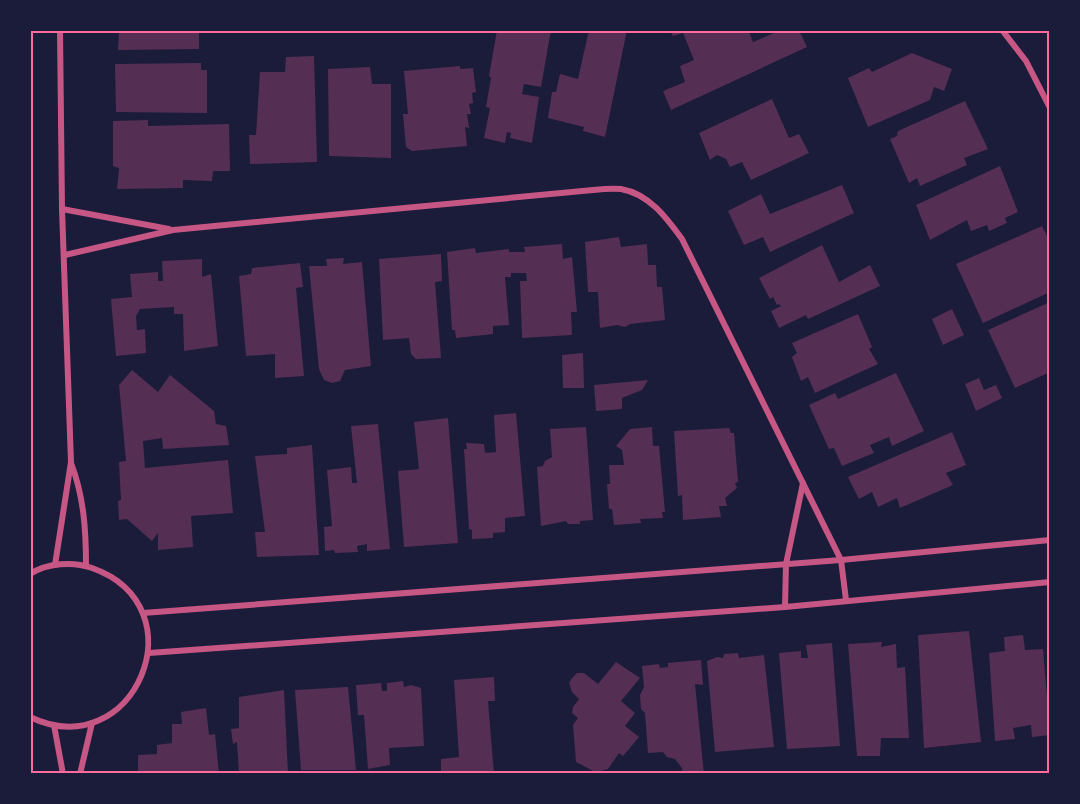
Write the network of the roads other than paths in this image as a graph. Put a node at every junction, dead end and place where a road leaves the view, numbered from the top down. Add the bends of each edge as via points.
1 (60, 30) edge
2 (1002, 30) edge
3 (1050, 108) edge
4 (63, 209) junction
5 (172, 230) junction
6 (65, 255) junction
7 (70, 462) junction
8 (803, 482) junction
9 (1050, 540) edge
10 (841, 561) junction
11 (786, 564) junction
12 (55, 566) junction
13 (86, 566) junction
14 (30, 574) edge
15 (1050, 582) edge
16 (846, 600) junction
17 (785, 607) junction
18 (143, 613) junction
19 (149, 652) junction
20 (30, 717) edge
21 (92, 723) junction
22 (54, 725) junction
23 (63, 774) edge
24 (80, 774) edge

1 - 4 street
2 - 3 street via 1026,61
4 - 5 street
4 - 6 street
5 - 6 street
5 - 8 street via 593,190 636,193 667,217 681,239
6 - 7 street
7 - 12 street
7 - 13 street via 78,481 86,529
8 - 10 street
8 - 11 street
9 - 10 street
10 - 11 street
10 - 16 street
11 - 17 street
11 - 18 street
12 - 13 street
12 - 14 street
13 - 18 street via 120,582
15 - 16 street
16 - 17 street
17 - 19 street
18 - 19 street
19 - 21 street via 143,675 131,696 114,712
20 - 22 street
21 - 22 street
21 - 24 street
22 - 23 street

